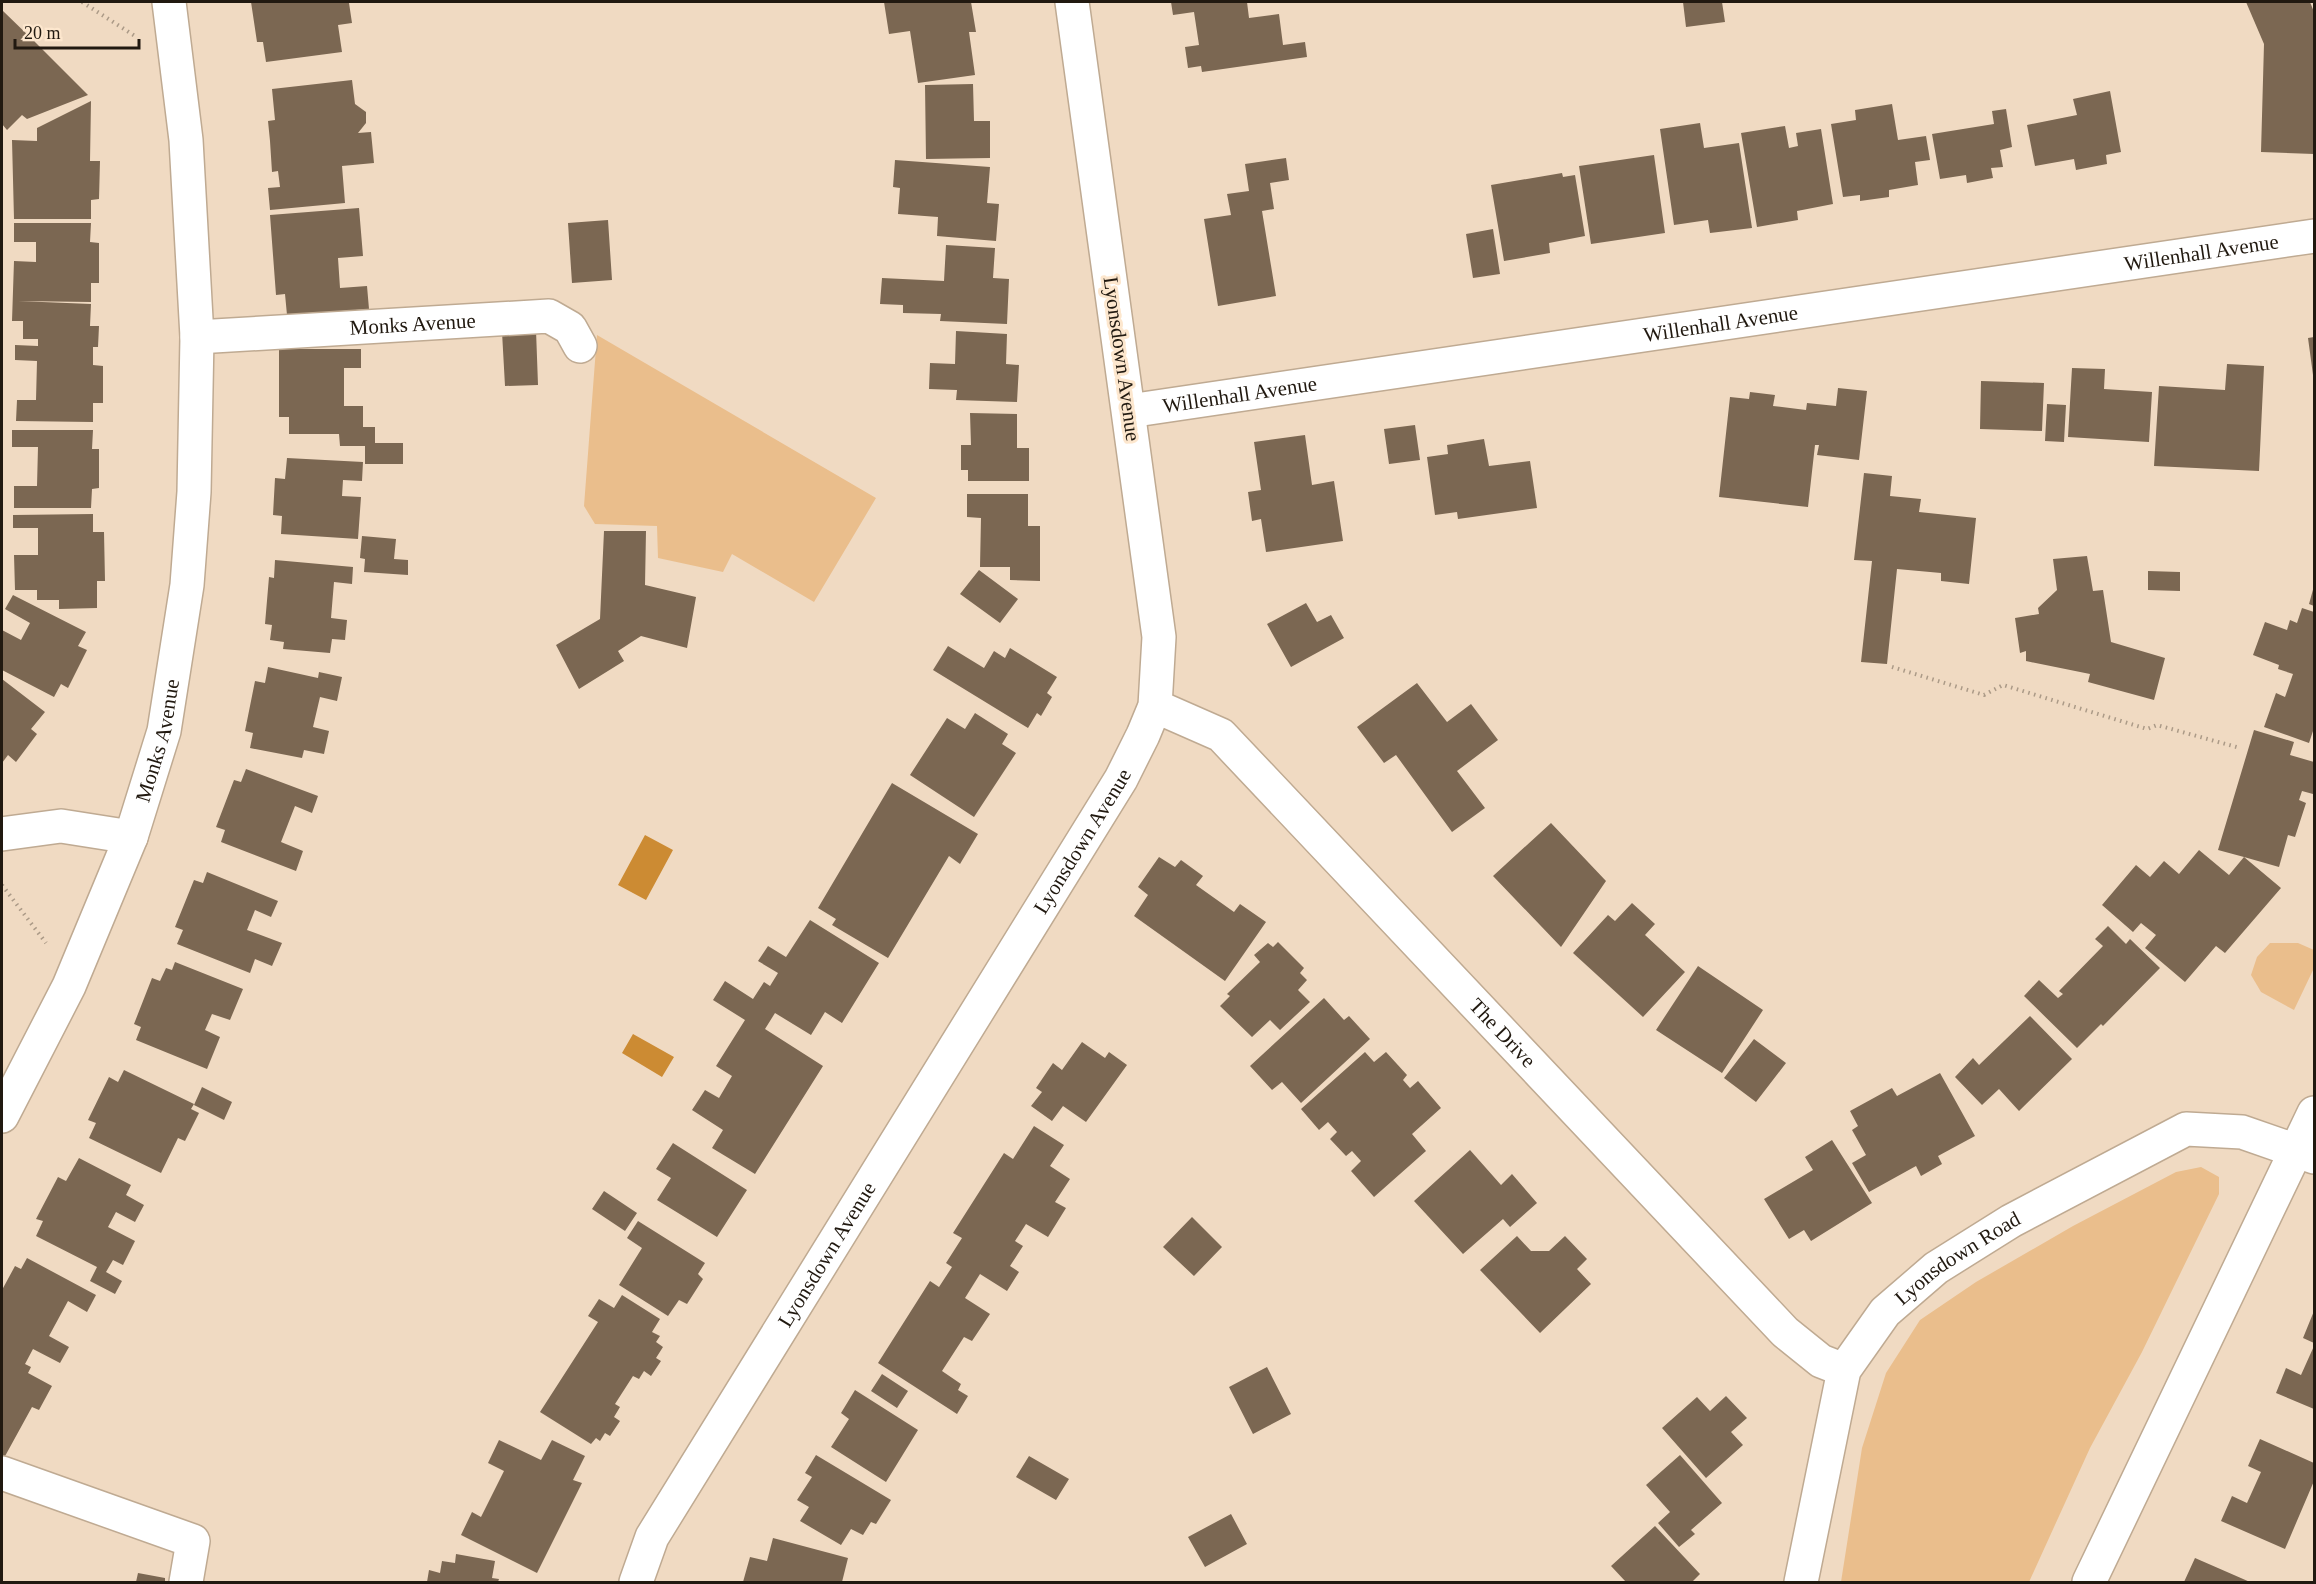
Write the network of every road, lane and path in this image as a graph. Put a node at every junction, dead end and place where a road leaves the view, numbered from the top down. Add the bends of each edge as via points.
1 (82, 2) edge
2 (169, 2) edge
3 (1072, 2) edge
4 (176, 63) junction
5 (2314, 236) edge
6 (197, 337) junction
7 (580, 346) dead end
8 (1129, 411) junction
9 (1892, 667) dead end
10 (1155, 706) junction
11 (2240, 748) dead end
12 (2, 834) edge
13 (131, 837) junction
14 (2, 885) edge
15 (72, 977) junction
16 (2314, 1113) edge
17 (2, 1116) edge
18 (2306, 1154) edge
19 (1844, 1370) junction
20 (2, 1473) edge
21 (186, 1582) edge
22 (636, 1582) edge
23 (1801, 1582) edge
24 (2089, 1582) edge

1 - 4 path
2 - 4 street, Monks Avenue
3 - 8 street, Lyonsdown Avenue
4 - 6 street, Monks Avenue via 186,141
5 - 8 street, Willenhall Avenue
6 - 7 street, Monks Avenue via 549,316 570,328
6 - 13 street, Monks Avenue via 194,492 187,585 164,731
8 - 10 street, Lyonsdown Avenue via 1159,638
9 - 11 path via 1984,695 2003,685 2147,729 2157,725
10 - 19 street, The Drive via 1221,735 1785,1332 1821,1360
10 - 22 street, Lyonsdown Avenue via 1121,779 652,1537
12 - 13 street via 61,826
13 - 15 street, Monks Avenue
14 - 15 path
15 - 17 street, Monks Avenue
16 - 18 street
18 - 19 street, Lyonsdown Road via 2242,1131 2186,1129 2011,1221 1936,1268 1885,1312
18 - 24 street
19 - 23 street, Lyonsdown Road
20 - 21 street via 193,1541

